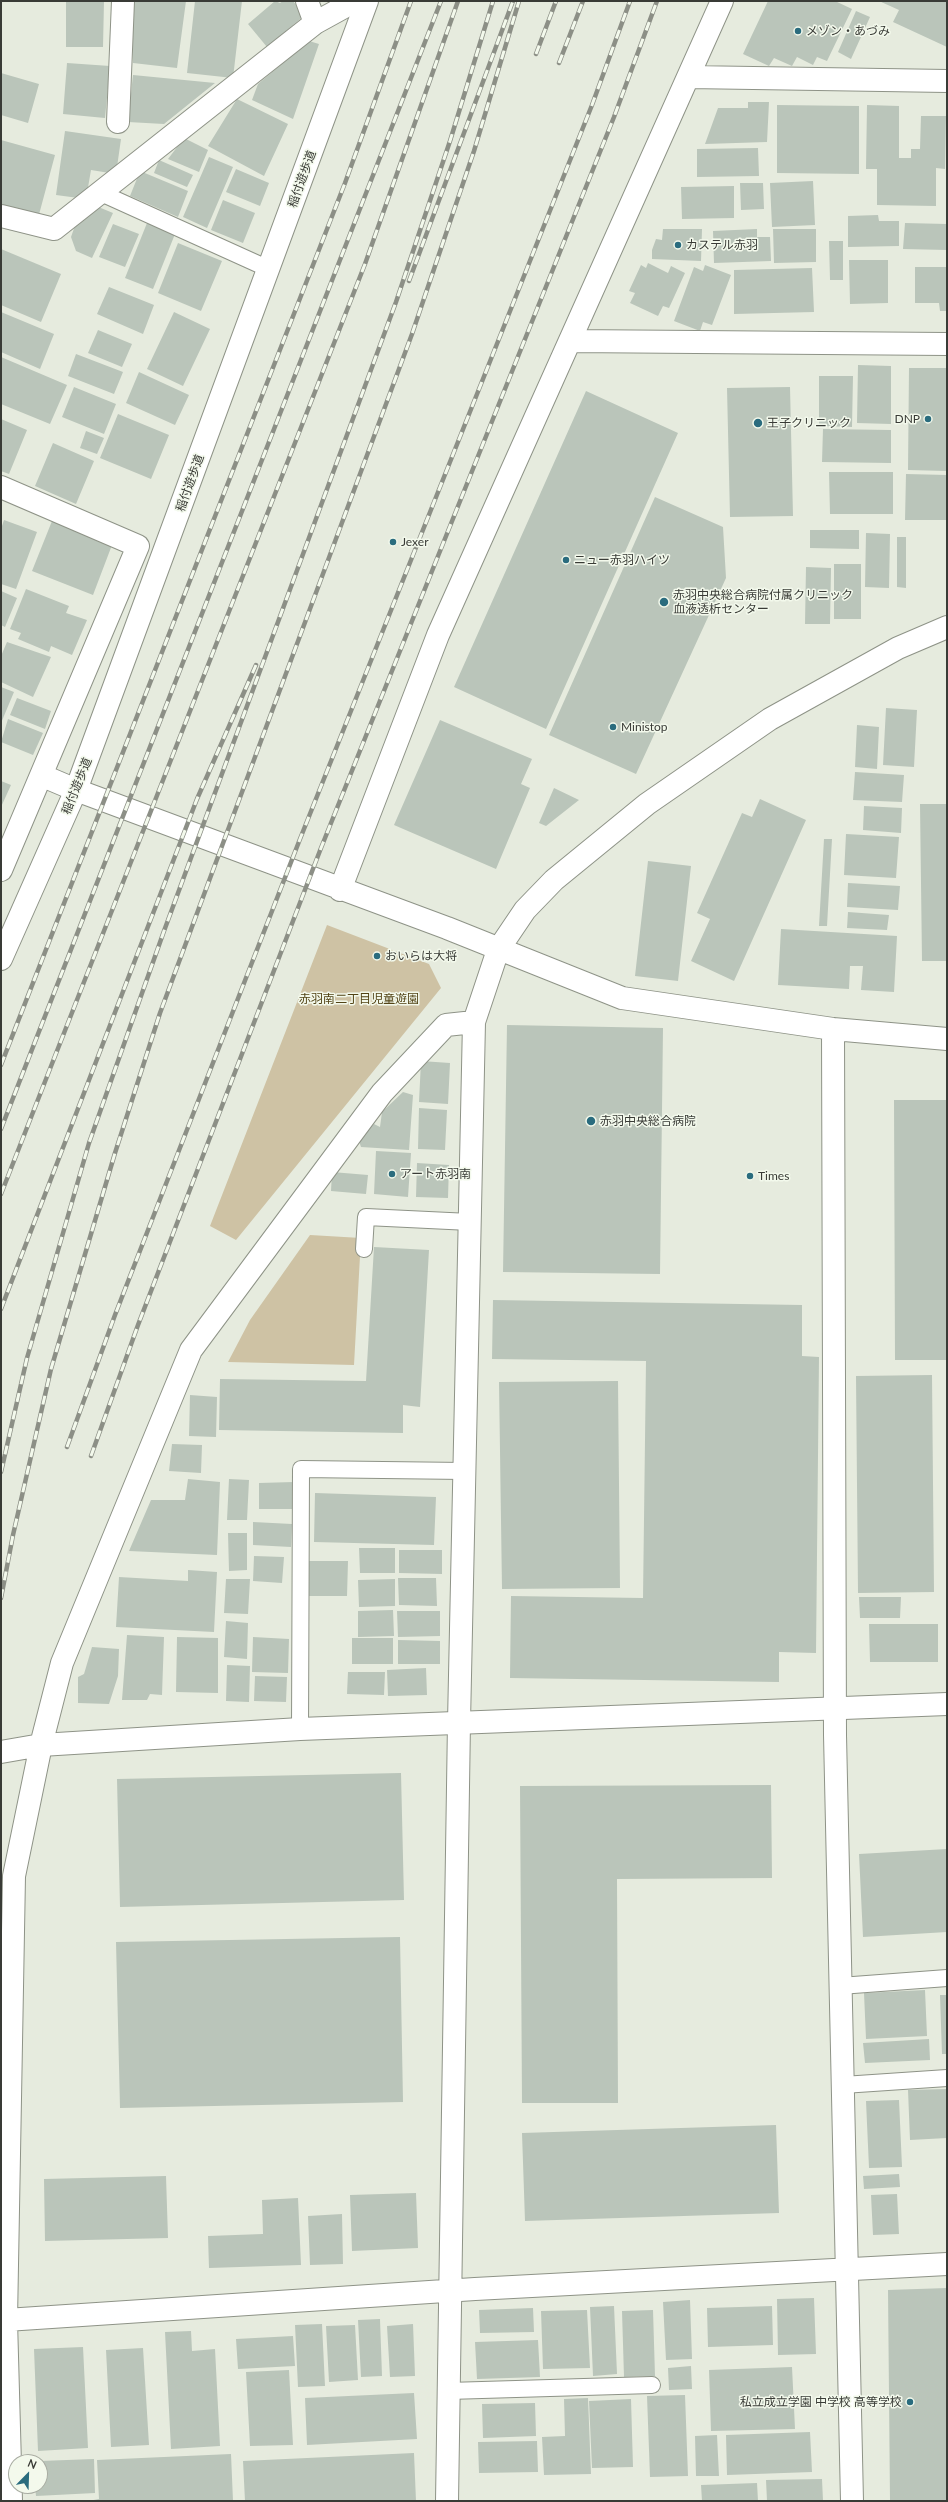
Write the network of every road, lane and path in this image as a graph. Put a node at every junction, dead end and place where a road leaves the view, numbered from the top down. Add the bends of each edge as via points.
1 (123, 1) edge
2 (307, 1) edge
3 (355, 1) edge
4 (367, 1) edge
5 (722, 1) edge
6 (315, 23) junction
7 (689, 78) junction
8 (947, 81) edge
9 (118, 122) dead end
10 (101, 193) junction
11 (1, 216) edge
12 (268, 269) junction
13 (571, 341) junction
14 (947, 344) edge
15 (1, 487) edge
16 (947, 627) edge
17 (43, 776) junction
18 (76, 790) junction
19 (1, 870) edge
20 (340, 890) junction
21 (498, 950) junction
22 (1, 960) edge
23 (474, 1022) junction
24 (834, 1029) junction
25 (947, 1040) edge
26 (470, 1222) junction
27 (364, 1249) dead end
28 (464, 1471) junction
29 (947, 1704) edge
30 (835, 1707) junction
31 (459, 1722) junction
32 (300, 1729) junction
33 (41, 1745) junction
34 (1, 1752) edge
35 (947, 1978) edge
36 (840, 1986) junction
37 (947, 2078) edge
38 (843, 2085) junction
39 (947, 2264) edge
40 (846, 2270) junction
41 (450, 2291) junction
42 (6, 2320) junction
43 (652, 2385) dead end
44 (448, 2391) junction
45 (11, 2501) edge
46 (447, 2501) edge
47 (852, 2501) edge

1 - 9 street
2 - 6 street
3 - 6 street
4 - 12 street, 稲付遊歩道
5 - 7 street
6 - 10 street
7 - 8 street
7 - 13 street
10 - 11 street via 54,229
10 - 12 lane
12 - 18 street, 稲付遊歩道
13 - 14 street
13 - 20 street via 438,635
15 - 17 street via 138,546
16 - 21 street via 898,648 770,719 647,804 554,880 525,910
17 - 18 street
17 - 19 street
18 - 20 street
18 - 22 street, 稲付遊歩道
20 - 21 street via 447,928
21 - 23 street
21 - 24 street via 622,998
23 - 26 street
23 - 33 street via 446,1024 382,1094 190,1350 62,1664
24 - 25 street
24 - 30 street
26 - 27 lane via 366,1217
26 - 28 street
28 - 31 street
28 - 32 lane via 301,1469
29 - 30 street
30 - 31 street
30 - 36 street
31 - 32 street
31 - 41 street
32 - 33 street
33 - 34 street
33 - 42 street via 14,1876
35 - 36 lane
36 - 38 street
37 - 38 lane
38 - 40 street
39 - 40 street
40 - 41 street
40 - 47 street
41 - 42 street
41 - 44 street
42 - 45 street
43 - 44 lane
44 - 46 street

